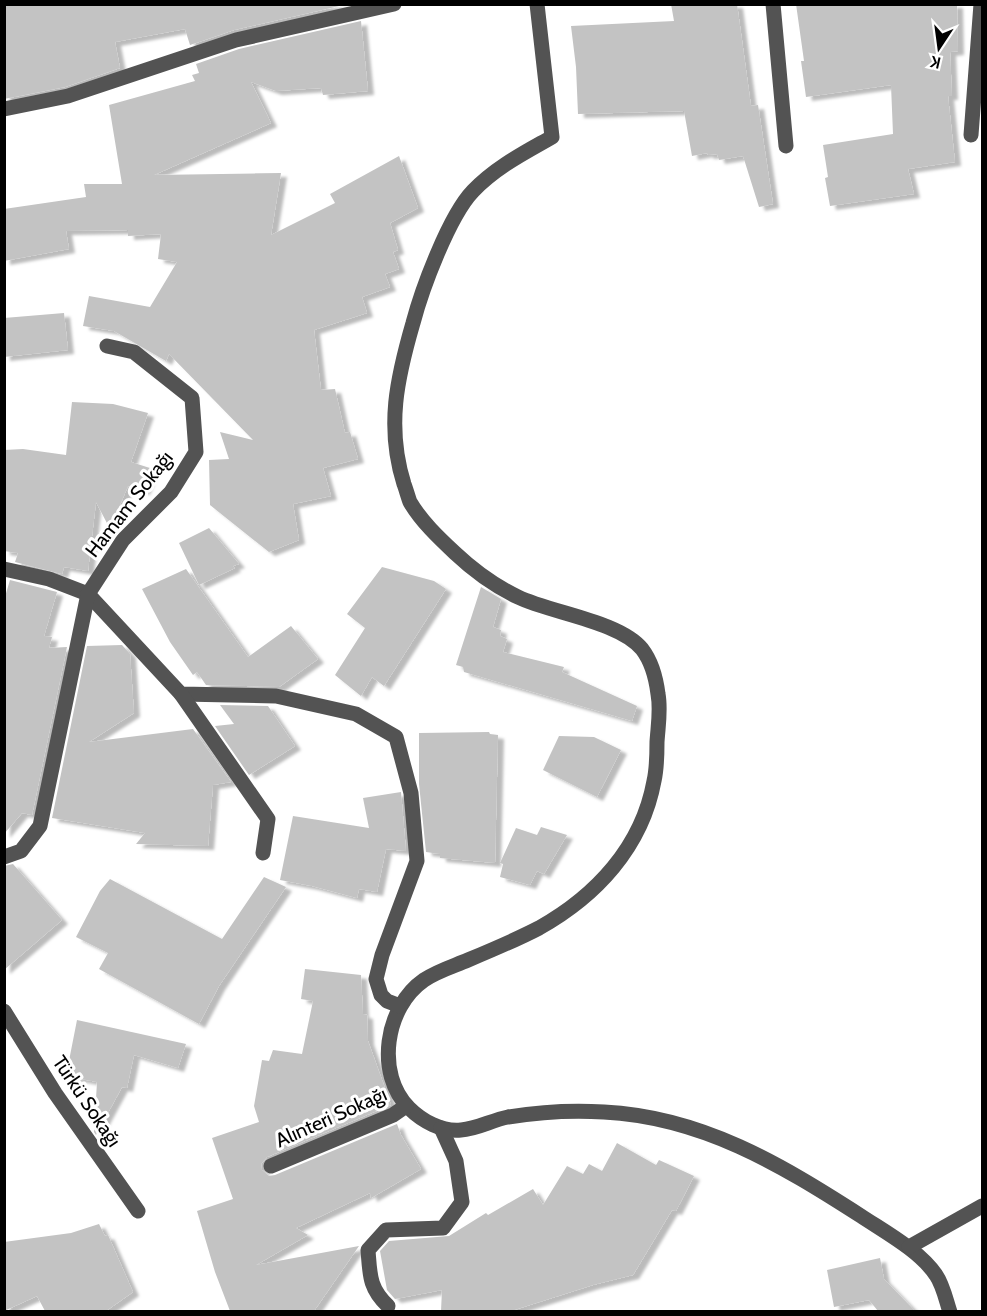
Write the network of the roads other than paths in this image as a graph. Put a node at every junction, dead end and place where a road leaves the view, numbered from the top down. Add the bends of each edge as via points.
1 (394, 4) edge
2 (537, 4) edge
3 (773, 4) edge
4 (981, 4) edge
5 (4, 109) edge
6 (970, 135) dead end
7 (786, 146) dead end
8 (107, 346) dead end
9 (4, 569) edge
10 (88, 594) junction
11 (182, 694) junction
12 (262, 853) dead end
13 (4, 857) edge
14 (400, 1006) junction
15 (4, 1011) edge
16 (406, 1106) junction
17 (441, 1128) junction
18 (271, 1166) dead end
19 (982, 1206) edge
20 (138, 1211) dead end
21 (909, 1247) junction
22 (388, 1306) dead end
23 (950, 1311) edge

1 - 5 street via 236,40 68,96
2 - 14 street via 552,137 506,162 470,194 446,236 416,311 399,371 394,417 396,460 410,501 437,536 473,570 519,598 616,630 640,646 654,672 660,701 655,778 645,815 631,844 613,869 582,897 542,926 422,981
3 - 7 street
4 - 6 street
8 - 10 street, Hamam Sokağı via 134,352 192,399 196,452 171,492 123,540
9 - 10 street via 49,579
10 - 11 street
10 - 13 street, Hamam Sokağı via 40,826 21,851
11 - 12 street via 268,819
11 - 14 street via 276,696 356,714 396,737 411,793 417,861 376,979 381,995
14 - 16 street via 389,1038 389,1063 396,1090
15 - 20 street, Türkü Sokağı via 55,1093
16 - 17 street via 424,1121
16 - 18 street, Alınteri Sokağı
17 - 21 street via 461,1130 504,1118 558,1111 640,1116 699,1129 792,1173
17 - 22 street via 456,1161 462,1202 442,1228 386,1230 368,1250 375,1293
19 - 21 street
21 - 23 street via 937,1276

